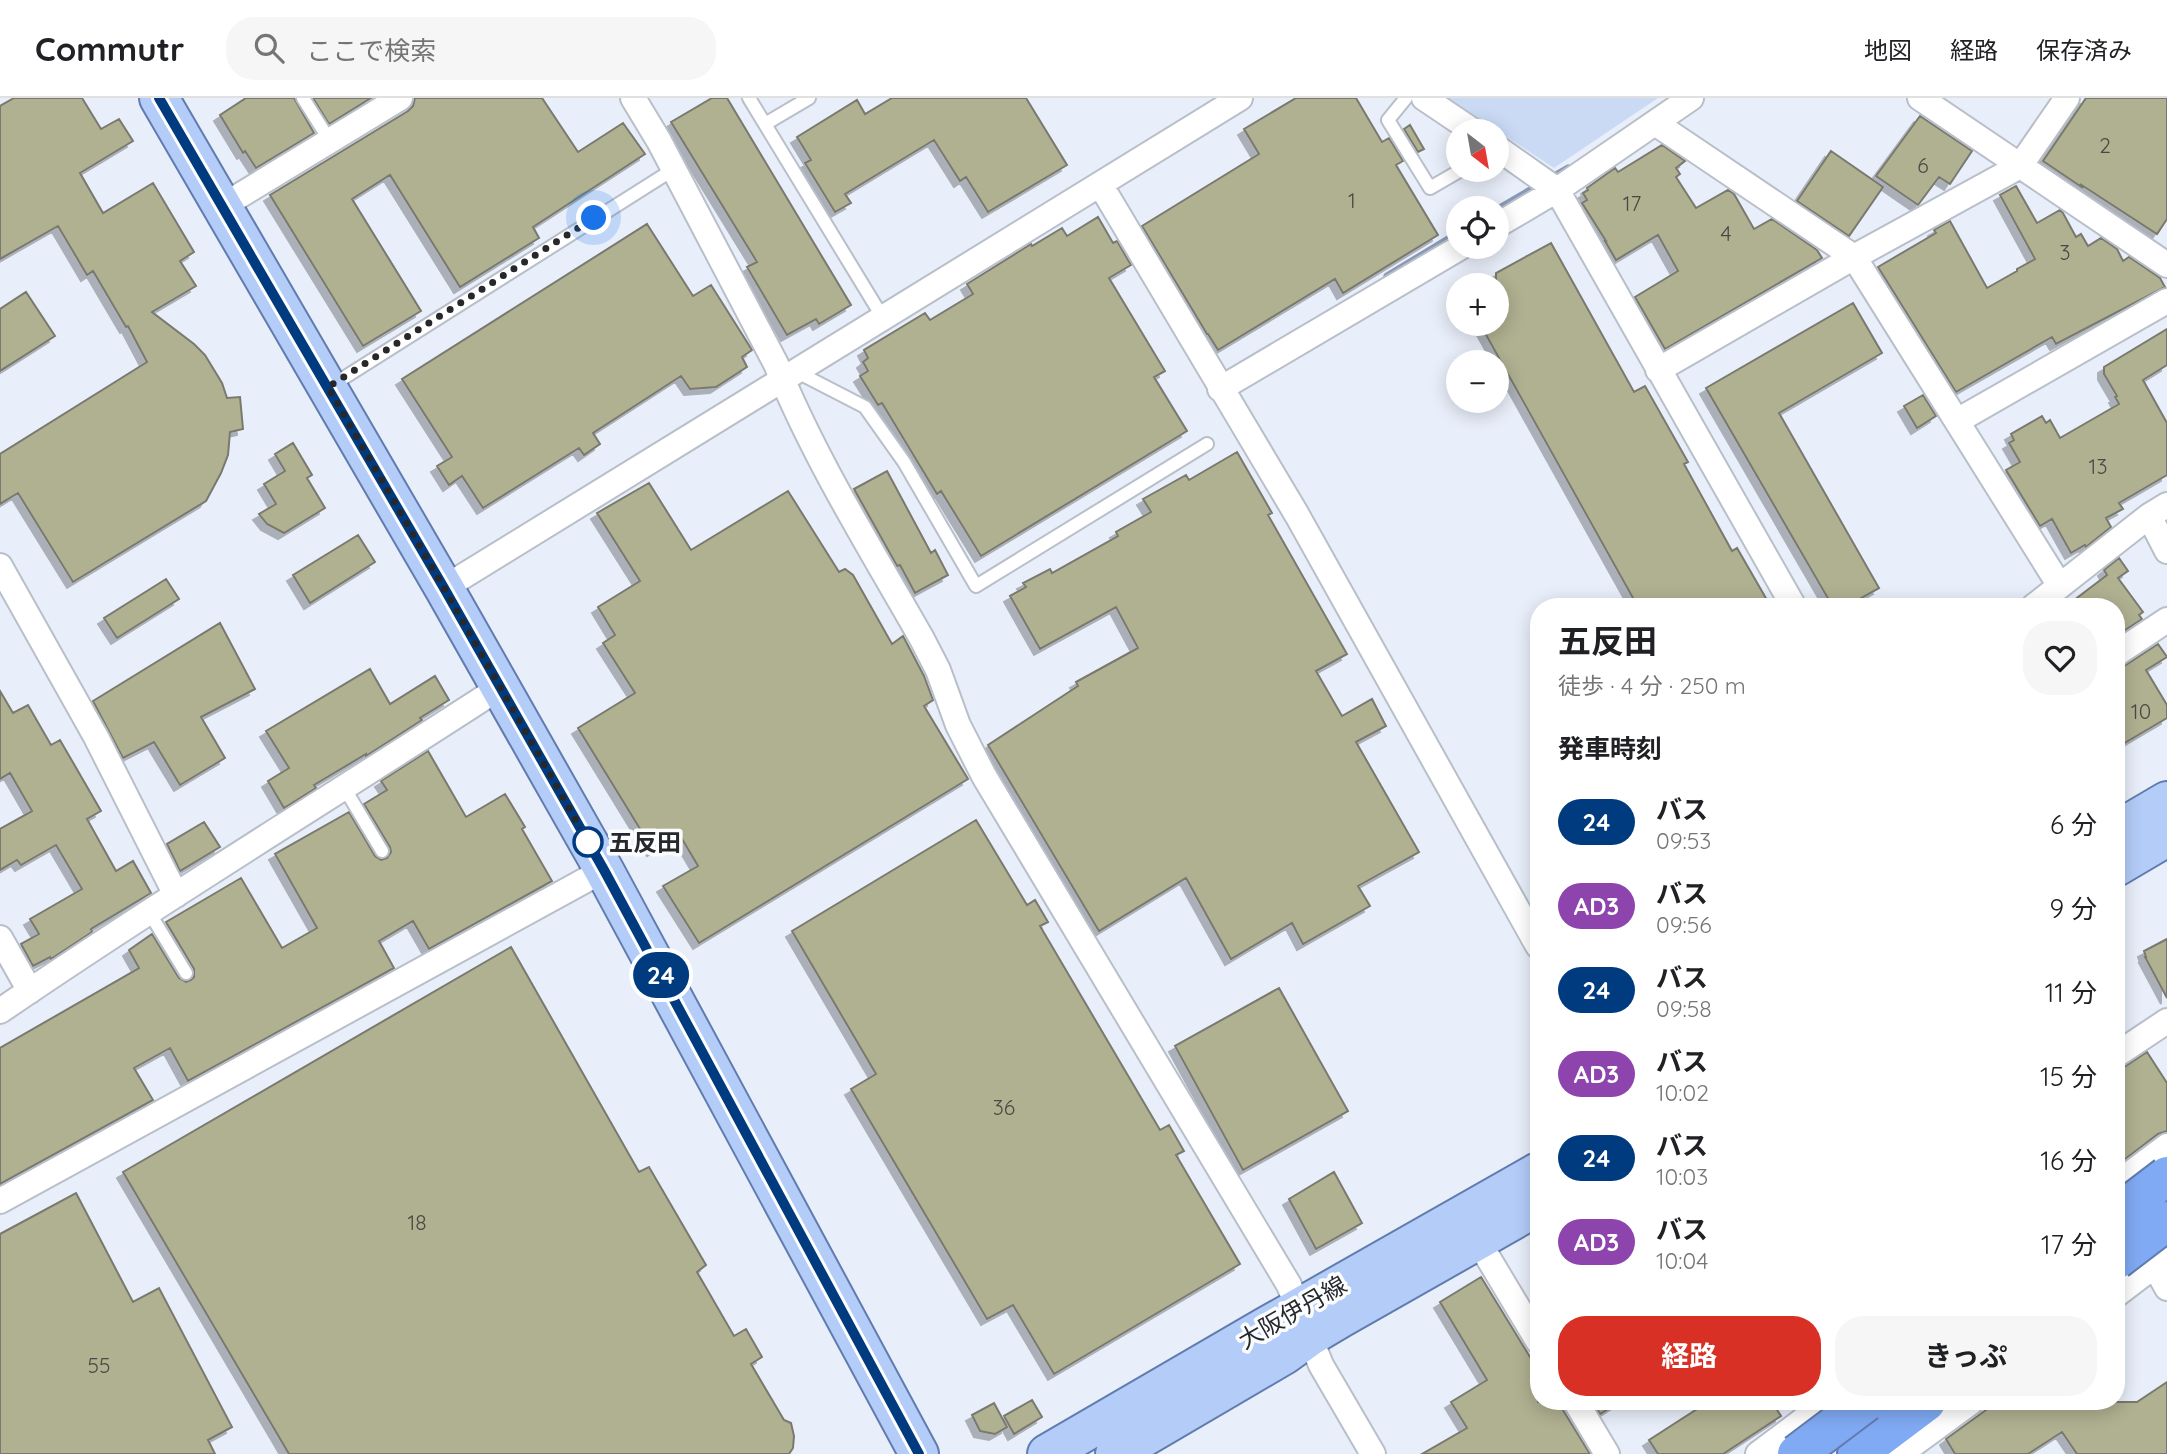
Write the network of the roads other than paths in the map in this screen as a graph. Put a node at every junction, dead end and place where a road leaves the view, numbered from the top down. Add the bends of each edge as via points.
1 (159, 98) edge
2 (303, 98) edge
3 (400, 98) edge
4 (632, 98) edge
5 (749, 98) edge
6 (809, 98) edge
7 (1240, 98) edge
8 (1406, 98) edge
9 (1424, 98) edge
10 (1691, 98) edge
11 (1920, 98) edge
12 (2067, 98) edge
13 (1455, 119) edge
14 (1655, 123) junction
15 (765, 124) junction
16 (330, 141) junction
17 (1509, 157) edge
18 (2020, 166) junction
19 (674, 169) junction
20 (1446, 179) edge
21 (1100, 184) junction
22 (1557, 190) junction
23 (221, 208) junction
24 (1509, 218) edge
25 (1446, 256) edge
26 (1854, 257) junction
27 (2167, 265) edge
28 (2167, 301) edge
29 (883, 318) junction
30 (1658, 370) junction
31 (790, 375) junction
32 (328, 387) junction
33 (1220, 389) junction
34 (1956, 421) junction
35 (1207, 444) dead end
36 (2158, 510) edge
37 (2167, 551) edge
38 (0, 566) edge
39 (2060, 586) junction
40 (444, 588) junction
41 (1789, 598) edge
42 (2045, 598) edge
43 (2167, 620) edge
44 (2125, 648) edge
45 (499, 688) junction
46 (345, 789) junction
47 (2167, 801) edge
48 (2125, 826) edge
49 (2167, 837) edge
50 (382, 851) dead end
51 (2125, 862) edge
52 (604, 870) junction
53 (176, 895) junction
54 (149, 912) junction
55 (1530, 932) edge
56 (0, 938) edge
57 (186, 973) dead end
58 (30, 991) junction
59 (0, 1012) edge
60 (2167, 1021) edge
61 (2125, 1049) edge
62 (2167, 1146) edge
63 (2167, 1176) edge
64 (1530, 1177) edge
65 (2125, 1177) edge
66 (0, 1201) edge
67 (2125, 1207) edge
68 (2125, 1207) edge
69 (1530, 1211) edge
70 (2167, 1221) edge
71 (1478, 1241) junction
72 (2125, 1252) edge
73 (2161, 1261) edge
74 (2125, 1288) edge
75 (2167, 1288) edge
76 (1303, 1323) junction
77 (1530, 1327) edge
78 (1581, 1410) edge
79 (1809, 1410) edge
80 (1811, 1410) edge
81 (1855, 1410) edge
82 (1915, 1410) edge
83 (1960, 1410) edge
84 (919, 1454) edge
85 (1047, 1454) edge
86 (1115, 1454) edge
87 (1373, 1454) edge
88 (1607, 1454) edge
89 (1758, 1454) edge
90 (1797, 1454) edge
91 (1841, 1454) edge
92 (1857, 1454) edge
93 (1900, 1454) edge

1 - 23 main road
2 - 16 lane
3 - 16 street
4 - 19 street
5 - 15 lane
6 - 15 lane
7 - 21 street
8 - 20 lane via 1388,120 1430,188
9 - 13 street
10 - 14 street
11 - 18 street
12 - 18 street
14 - 22 street
14 - 26 street
15 - 29 lane
16 - 23 street
17 - 22 street
18 - 26 street
18 - 27 street
19 - 31 street via 770,351
19 - 32 lane
21 - 29 street
21 - 33 street
22 - 24 street
22 - 30 street
23 - 32 main road
25 - 33 street
26 - 30 street
26 - 34 street
28 - 34 street
29 - 31 street
30 - 41 street
31 - 35 lane via 865,407 904,462 976,586
31 - 40 street
31 - 76 street via 789,397 938,670 958,725 984,776 1289,1286
32 - 40 main road
33 - 55 street via 1297,515
34 - 39 street
36 - 37 street
36 - 39 street
38 - 53 street via 96,737
39 - 42 street
40 - 45 main road
43 - 44 street
45 - 46 street
45 - 52 main road
46 - 50 lane
46 - 53 street
47 - 48 main road
49 - 51 main road
52 - 66 street
52 - 84 main road
53 - 54 street
54 - 57 lane
54 - 58 street
56 - 58 street
58 - 59 street
60 - 61 street
62 - 65 street
63 - 67 highway, bridge
64 - 76 main road, 大阪伊丹線
68 - 73 street
69 - 71 main road, 大阪伊丹線
70 - 72 highway, bridge
71 - 76 main road, 大阪伊丹線
71 - 77 street
73 - 74 street
73 - 75 street
76 - 85 main road, 大阪伊丹線
76 - 86 main road, 大阪伊丹線 via 1284,1355
76 - 87 street via 1321,1365
78 - 88 street
79 - 89 street
80 - 91 street
81 - 90 highway, bridge
82 - 92 highway
83 - 93 street

